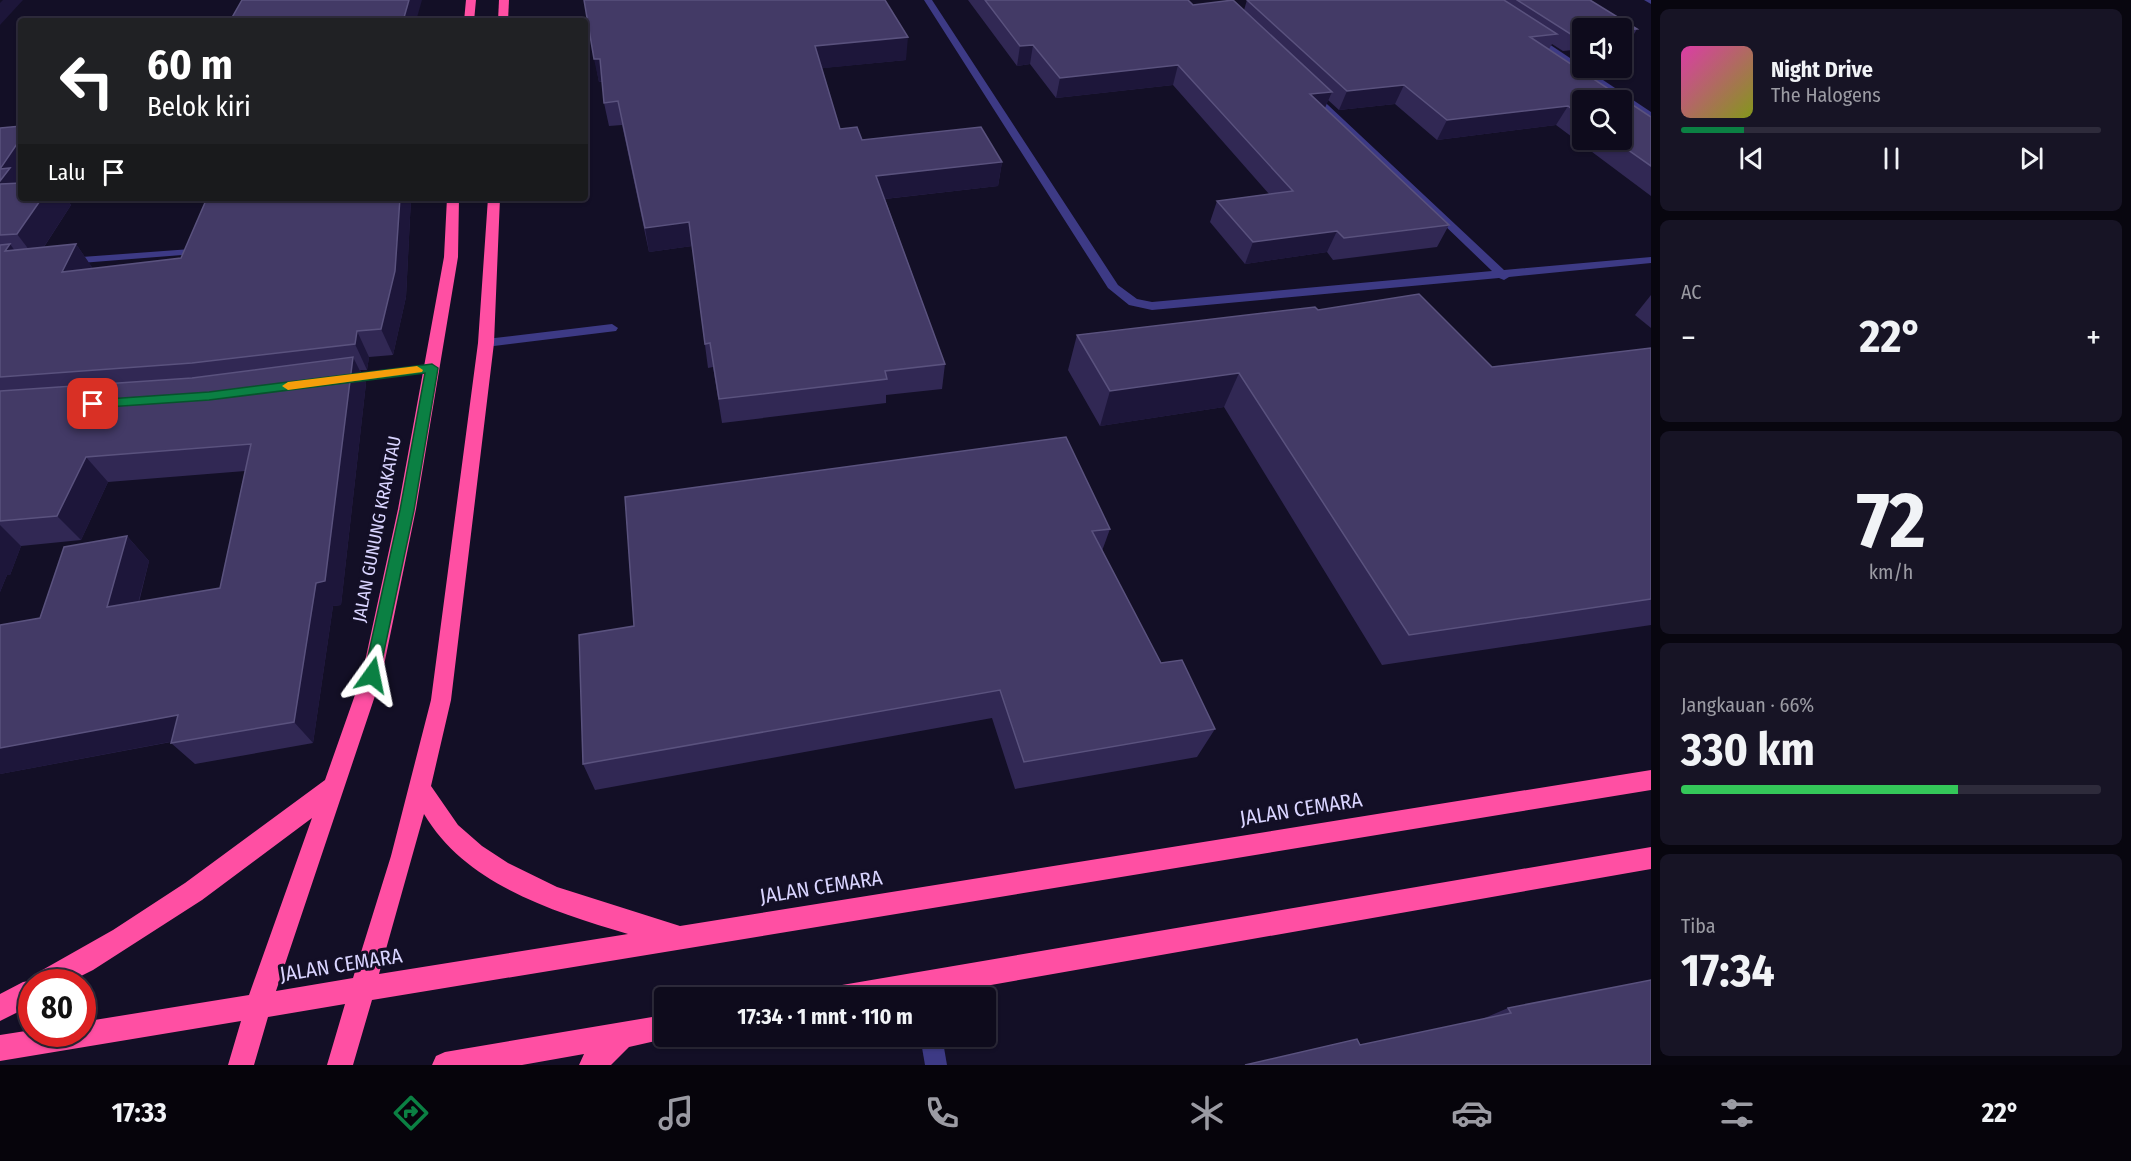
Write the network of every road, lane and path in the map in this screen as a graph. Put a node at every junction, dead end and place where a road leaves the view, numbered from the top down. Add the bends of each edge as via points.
1 (471, 0) edge
2 (504, 0) edge
3 (928, 0) edge
4 (469, 18) edge
5 (503, 18) edge
6 (1525, 32) edge
7 (1308, 89) edge
8 (1651, 116) edge
9 (453, 201) edge
10 (494, 201) edge
11 (191, 252) edge
12 (1651, 260) edge
13 (60, 262) edge
14 (1504, 276) junction
15 (612, 328) dead end
16 (486, 343) junction
17 (432, 368) junction
18 (326, 381) edge
19 (1651, 780) edge
20 (332, 787) junction
21 (419, 787) junction
22 (1651, 858) edge
23 (680, 937) junction
24 (67, 969) edge
25 (944, 987) edge
26 (361, 989) junction
27 (18, 998) edge
28 (258, 1006) junction
29 (0, 1008) edge
30 (654, 1030) edge
31 (623, 1035) junction
32 (933, 1047) edge
33 (0, 1048) edge
34 (241, 1065) edge
35 (340, 1065) edge
36 (445, 1065) edge
37 (592, 1065) edge
38 (936, 1065) edge

1 - 4 highway
2 - 5 highway
3 - 14 street via 1114,288 1133,302 1152,306
6 - 8 street
7 - 14 street
9 - 17 highway, JALAN GUNUNG KRAKATAU via 452,257
10 - 16 highway
11 - 13 street
12 - 14 street
15 - 16 street
16 - 21 highway via 441,700
17 - 18 street
17 - 20 highway, JALAN GUNUNG KRAKATAU via 372,675
19 - 23 highway, JALAN CEMARA
20 - 24 highway via 189,895
20 - 28 highway, JALAN GUNUNG KRAKATAU
21 - 23 highway via 449,832 481,860 527,888
21 - 26 highway
22 - 25 highway
23 - 26 highway, JALAN CEMARA
26 - 28 highway, JALAN CEMARA
26 - 35 highway
27 - 29 highway
28 - 33 highway, JALAN CEMARA
28 - 34 highway, JALAN GUNUNG KRAKATAU
30 - 31 highway
31 - 36 highway
31 - 37 highway
32 - 38 street

